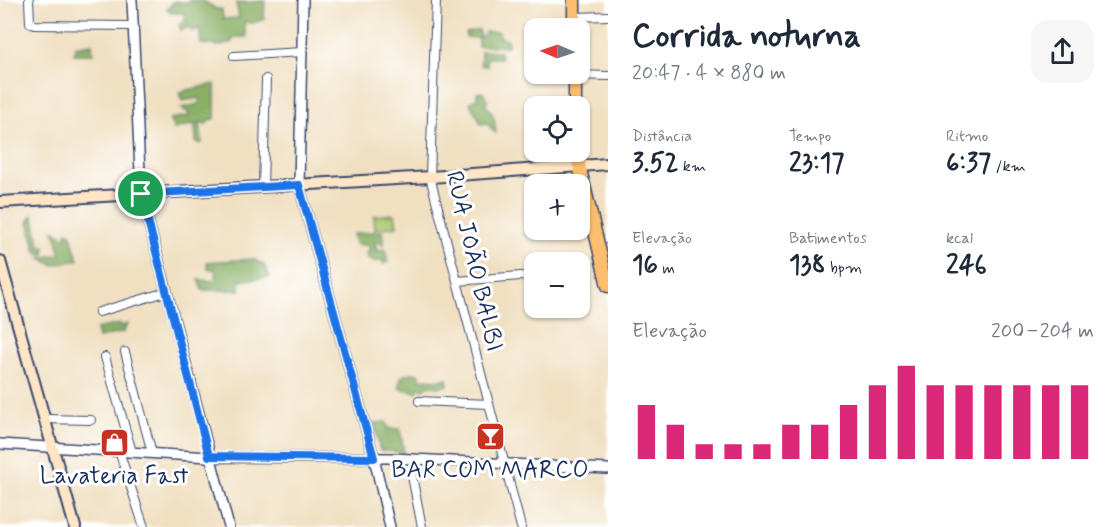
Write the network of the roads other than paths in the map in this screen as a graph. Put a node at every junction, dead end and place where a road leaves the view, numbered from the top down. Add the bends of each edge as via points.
1 (29, 0) edge
2 (132, 0) edge
3 (303, 0) edge
4 (436, 0) edge
5 (574, 0) edge
6 (608, 16) edge
7 (574, 18) edge
8 (590, 20) edge
9 (133, 26) junction
10 (302, 52) junction
11 (234, 56) dead end
12 (590, 75) edge
13 (608, 76) edge
14 (266, 79) dead end
15 (579, 162) edge
16 (608, 164) edge
17 (579, 165) junction
18 (430, 177) junction
19 (299, 185) junction
20 (262, 187) junction
21 (141, 194) junction
22 (0, 202) edge
23 (0, 261) edge
24 (521, 276) dead end
25 (457, 281) junction
26 (608, 286) edge
27 (166, 292) junction
28 (99, 312) dead end
29 (125, 352) dead end
30 (105, 357) dead end
31 (419, 401) dead end
32 (489, 404) junction
33 (45, 419) junction
34 (91, 420) dead end
35 (0, 444) edge
36 (53, 447) junction
37 (119, 451) junction
38 (132, 452) junction
39 (152, 453) junction
40 (209, 456) junction
41 (374, 458) junction
42 (505, 462) junction
43 (608, 469) edge
44 (412, 476) dead end
45 (75, 527) edge
46 (144, 527) edge
47 (229, 527) edge
48 (390, 527) edge
49 (422, 527) edge
50 (521, 527) edge

1 - 9 street via 29,19 34,25
2 - 9 street
3 - 10 street
4 - 18 street, RUA JOÃO BALBI
5 - 7 main road
6 - 8 street
9 - 21 street
10 - 11 street
10 - 19 street
12 - 13 street
14 - 20 street
15 - 17 main road
16 - 17 main road
17 - 18 main road
17 - 26 main road
18 - 19 main road
18 - 25 street, RUA JOÃO BALBI
19 - 20 main road
19 - 41 street
20 - 21 main road
21 - 22 main road
21 - 27 street
23 - 33 main road
24 - 25 street
25 - 32 street, RUA JOÃO BALBI
27 - 28 street
27 - 40 street
29 - 39 street
30 - 38 street
31 - 32 street
32 - 42 street, RUA JOÃO BALBI
33 - 34 street
33 - 36 main road
35 - 36 street
36 - 37 street
36 - 45 main road
37 - 38 street
37 - 46 street
38 - 39 street
39 - 40 street
40 - 41 street
40 - 47 street
41 - 42 street
41 - 48 street
42 - 43 street
42 - 50 street, RUA JOÃO BALBI
44 - 49 street

